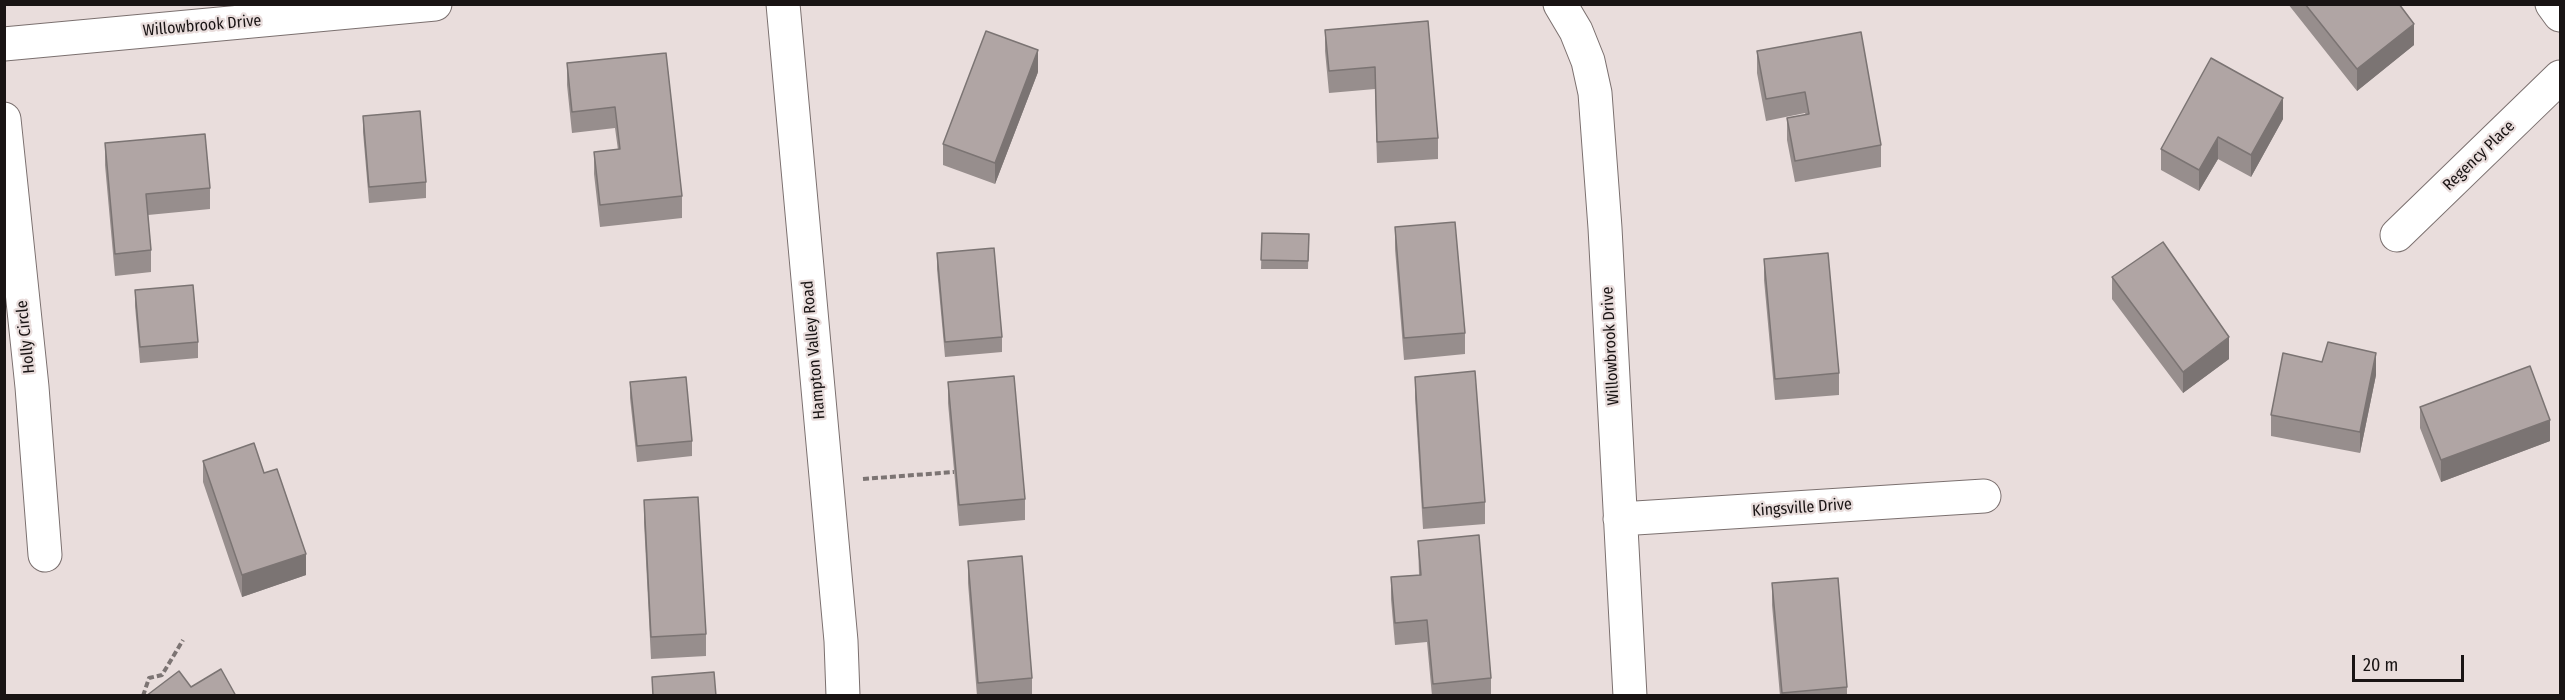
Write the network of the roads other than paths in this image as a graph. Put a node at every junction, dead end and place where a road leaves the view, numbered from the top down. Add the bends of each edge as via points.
1 (435, 4) edge
2 (783, 4) edge
3 (1560, 4) edge
4 (2552, 4) edge
5 (2560, 15) edge
6 (4, 44) edge
7 (2560, 77) edge
8 (4, 119) edge
9 (2397, 235) dead end
10 (1984, 496) dead end
11 (1620, 519) junction
12 (45, 555) dead end
13 (843, 696) edge
14 (1630, 696) edge

1 - 6 street, Willowbrook Drive
2 - 13 street, Hampton Valley Road
3 - 11 street, Willowbrook Drive via 1576,30 1595,93
4 - 5 street
7 - 9 street, Regency Place
8 - 12 street, Holly Circle
10 - 11 street, Kingsville Drive
11 - 14 street, Willowbrook Drive

